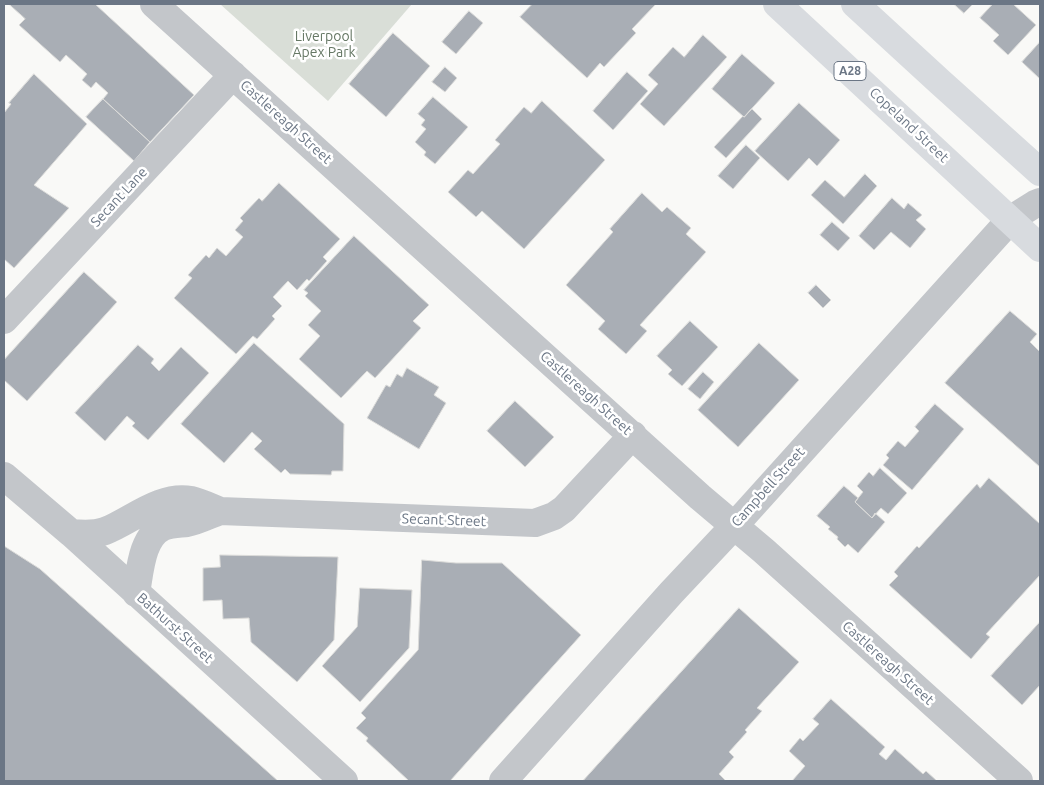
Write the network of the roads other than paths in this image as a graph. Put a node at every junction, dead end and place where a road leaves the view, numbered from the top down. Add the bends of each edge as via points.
1 (154, 4) edge
2 (777, 4) edge
3 (855, 4) edge
4 (234, 74) junction
5 (1040, 172) edge
6 (1040, 202) edge
7 (1011, 219) junction
8 (1040, 248) edge
9 (4, 320) edge
10 (633, 435) junction
11 (4, 476) edge
12 (220, 511) junction
13 (734, 526) junction
14 (70, 533) junction
15 (136, 593) junction
16 (344, 781) edge
17 (504, 781) edge
18 (1019, 781) edge

1 - 4 street, Castlereagh Street
2 - 7 highway, Copeland Street / A28
3 - 5 highway
4 - 9 street, Secant Lane
4 - 10 street, Castlereagh Street
6 - 7 street, Campbell Street
7 - 8 highway, Copeland Street / A28
7 - 13 street, Campbell Street
10 - 12 street, Secant Street via 564,509 535,523
10 - 13 street, Castlereagh Street
11 - 14 street, Bathurst Street
12 - 14 street, Secant Street via 190,500 174,500 153,506 103,532
12 - 15 street, Secant Street via 162,527 154,534 144,554
13 - 17 street, Campbell Street via 671,592
13 - 18 street, Castlereagh Street
14 - 15 street, Bathurst Street
15 - 16 street, Bathurst Street

